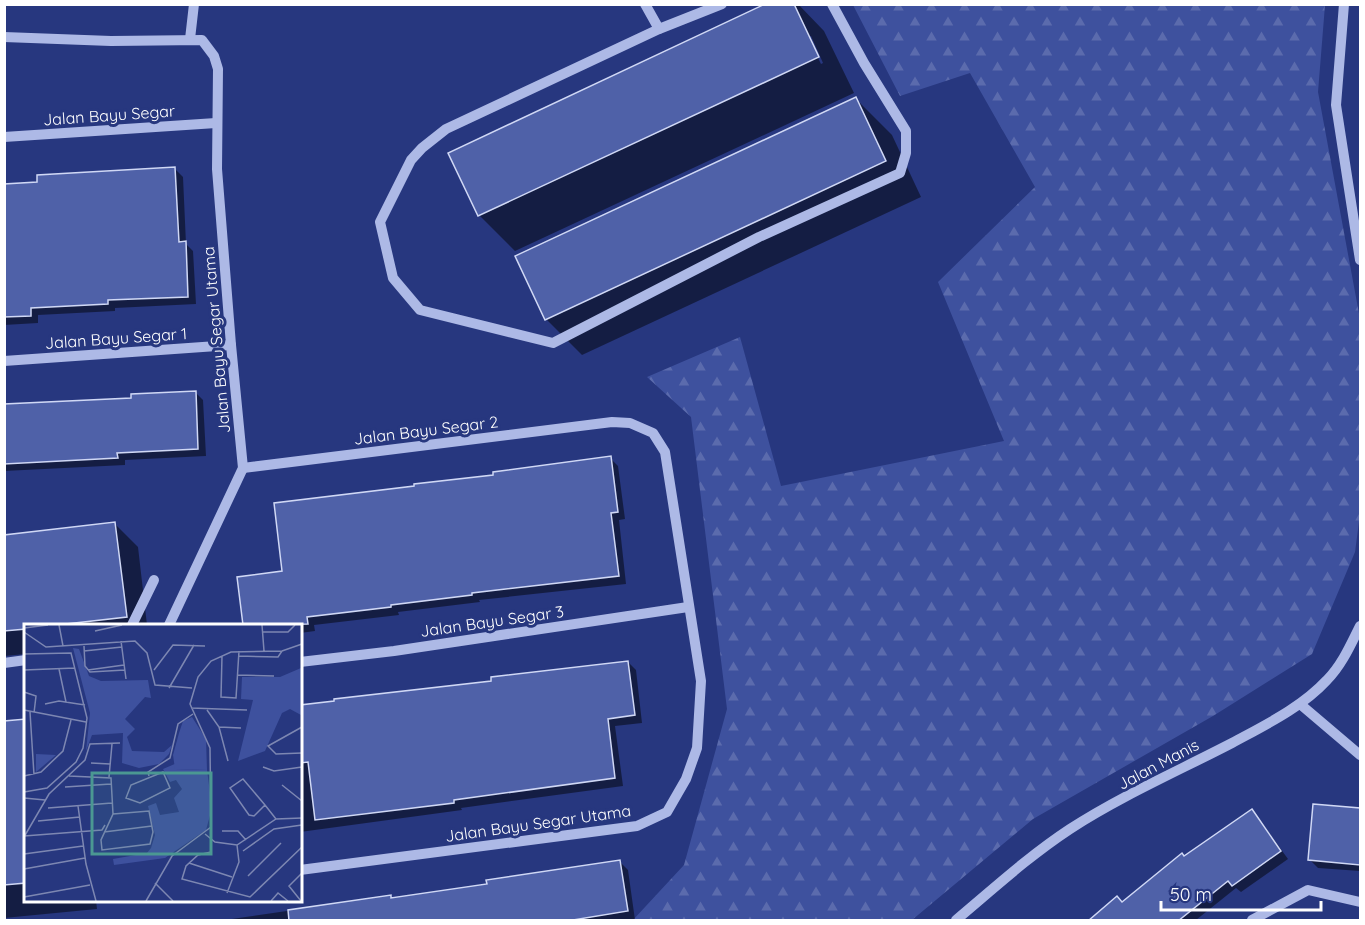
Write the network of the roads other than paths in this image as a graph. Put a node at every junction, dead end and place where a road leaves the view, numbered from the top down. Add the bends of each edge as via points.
1 (194, 4) edge
2 (645, 4) edge
3 (722, 4) edge
4 (832, 4) edge
5 (1344, 4) edge
6 (659, 29) junction
7 (4, 37) edge
8 (196, 39) junction
9 (216, 123) junction
10 (4, 137) edge
11 (1360, 260) edge
12 (231, 345) junction
13 (4, 361) edge
14 (612, 422) joint
15 (243, 468) junction
16 (154, 580) dead end
17 (688, 607) junction
18 (132, 624) edge
19 (169, 624) edge
20 (1360, 626) edge
21 (24, 660) edge
22 (302, 662) edge
23 (4, 663) edge
24 (1300, 704) junction
25 (1360, 755) edge
26 (302, 870) edge
27 (1360, 902) edge
28 (956, 921) edge
29 (1252, 921) edge

1 - 8 street
2 - 6 street
3 - 6 street
4 - 6 street via 906,131 906,153 900,173 759,237 553,343 420,310 393,278 380,222 411,160 446,129
5 - 11 street via 1336,105
7 - 8 street
8 - 9 street, Jalan Bayu Segar Utama via 214,56 218,69
9 - 10 street, Jalan Bayu Segar
9 - 12 street, Jalan Bayu Segar Utama
12 - 13 street, Jalan Bayu Segar 1
12 - 15 street, Jalan Bayu Segar Utama
14 - 15 street, Jalan Bayu Segar 2
14 - 17 street, Jalan Bayu Segar Utama via 630,423 653,433 665,452
15 - 19 street
16 - 18 street
17 - 22 street, Jalan Bayu Segar 3
17 - 26 street, Jalan Bayu Segar Utama via 701,681 697,748 686,779 667,812 637,826
20 - 24 street, Jalan Manis via 1328,679
21 - 23 street
24 - 25 street
24 - 28 street, Jalan Manis via 1071,829
27 - 29 street via 1308,890

